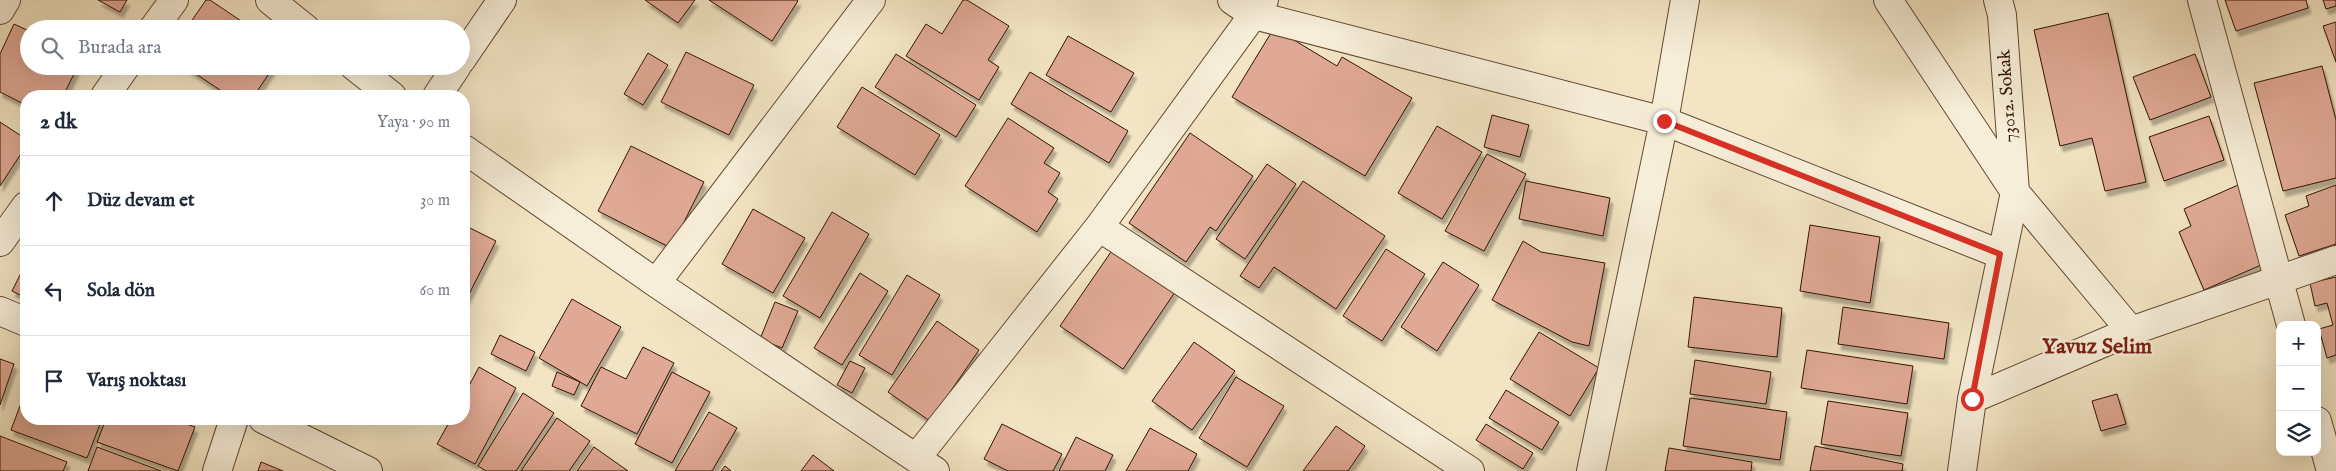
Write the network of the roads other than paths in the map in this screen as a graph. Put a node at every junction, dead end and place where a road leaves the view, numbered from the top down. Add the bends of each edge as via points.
1 (6, 0) edge
2 (174, 0) edge
3 (270, 0) edge
4 (502, 0) edge
5 (871, 0) edge
6 (1685, 0) edge
7 (1888, 0) edge
8 (1998, 0) edge
9 (2202, 0) edge
10 (1250, 5) edge
11 (0, 10) edge
12 (160, 20) edge
13 (295, 20) edge
14 (470, 47) edge
15 (120, 75) edge
16 (365, 75) edge
17 (451, 75) edge
18 (109, 90) edge
19 (384, 90) edge
20 (441, 90) edge
21 (1664, 121) junction
22 (470, 153) edge
23 (2014, 192) junction
24 (20, 214) edge
25 (1100, 228) junction
26 (0, 242) edge
27 (2000, 254) junction
28 (2336, 260) edge
29 (2279, 280) junction
30 (656, 283) junction
31 (0, 312) edge
32 (20, 320) edge
33 (2290, 321) edge
34 (2131, 331) junction
35 (1972, 399) junction
36 (232, 425) edge
37 (275, 425) edge
38 (2321, 435) edge
39 (926, 464) edge
40 (1590, 470) edge
41 (217, 471) edge
42 (368, 471) edge
43 (1470, 471) edge
44 (1962, 471) edge
45 (2331, 471) edge

1 - 11 street
2 - 12 street
3 - 13 street
4 - 14 street
5 - 30 street
6 - 21 street
7 - 23 street
8 - 23 street, 73012. Sokak via 2002,15
9 - 29 street
10 - 21 street
10 - 25 street
15 - 18 street
16 - 19 street
17 - 20 street
21 - 27 street
21 - 40 street
22 - 30 street
23 - 27 street, 73012. Sokak
23 - 34 street
24 - 26 street
25 - 39 street
25 - 43 street
27 - 35 street, 73012. Sokak
28 - 29 street
29 - 33 street
29 - 34 street
30 - 39 street
31 - 32 street
34 - 35 street
35 - 44 street, 73012. Sokak
36 - 41 street
37 - 42 street
38 - 45 street

